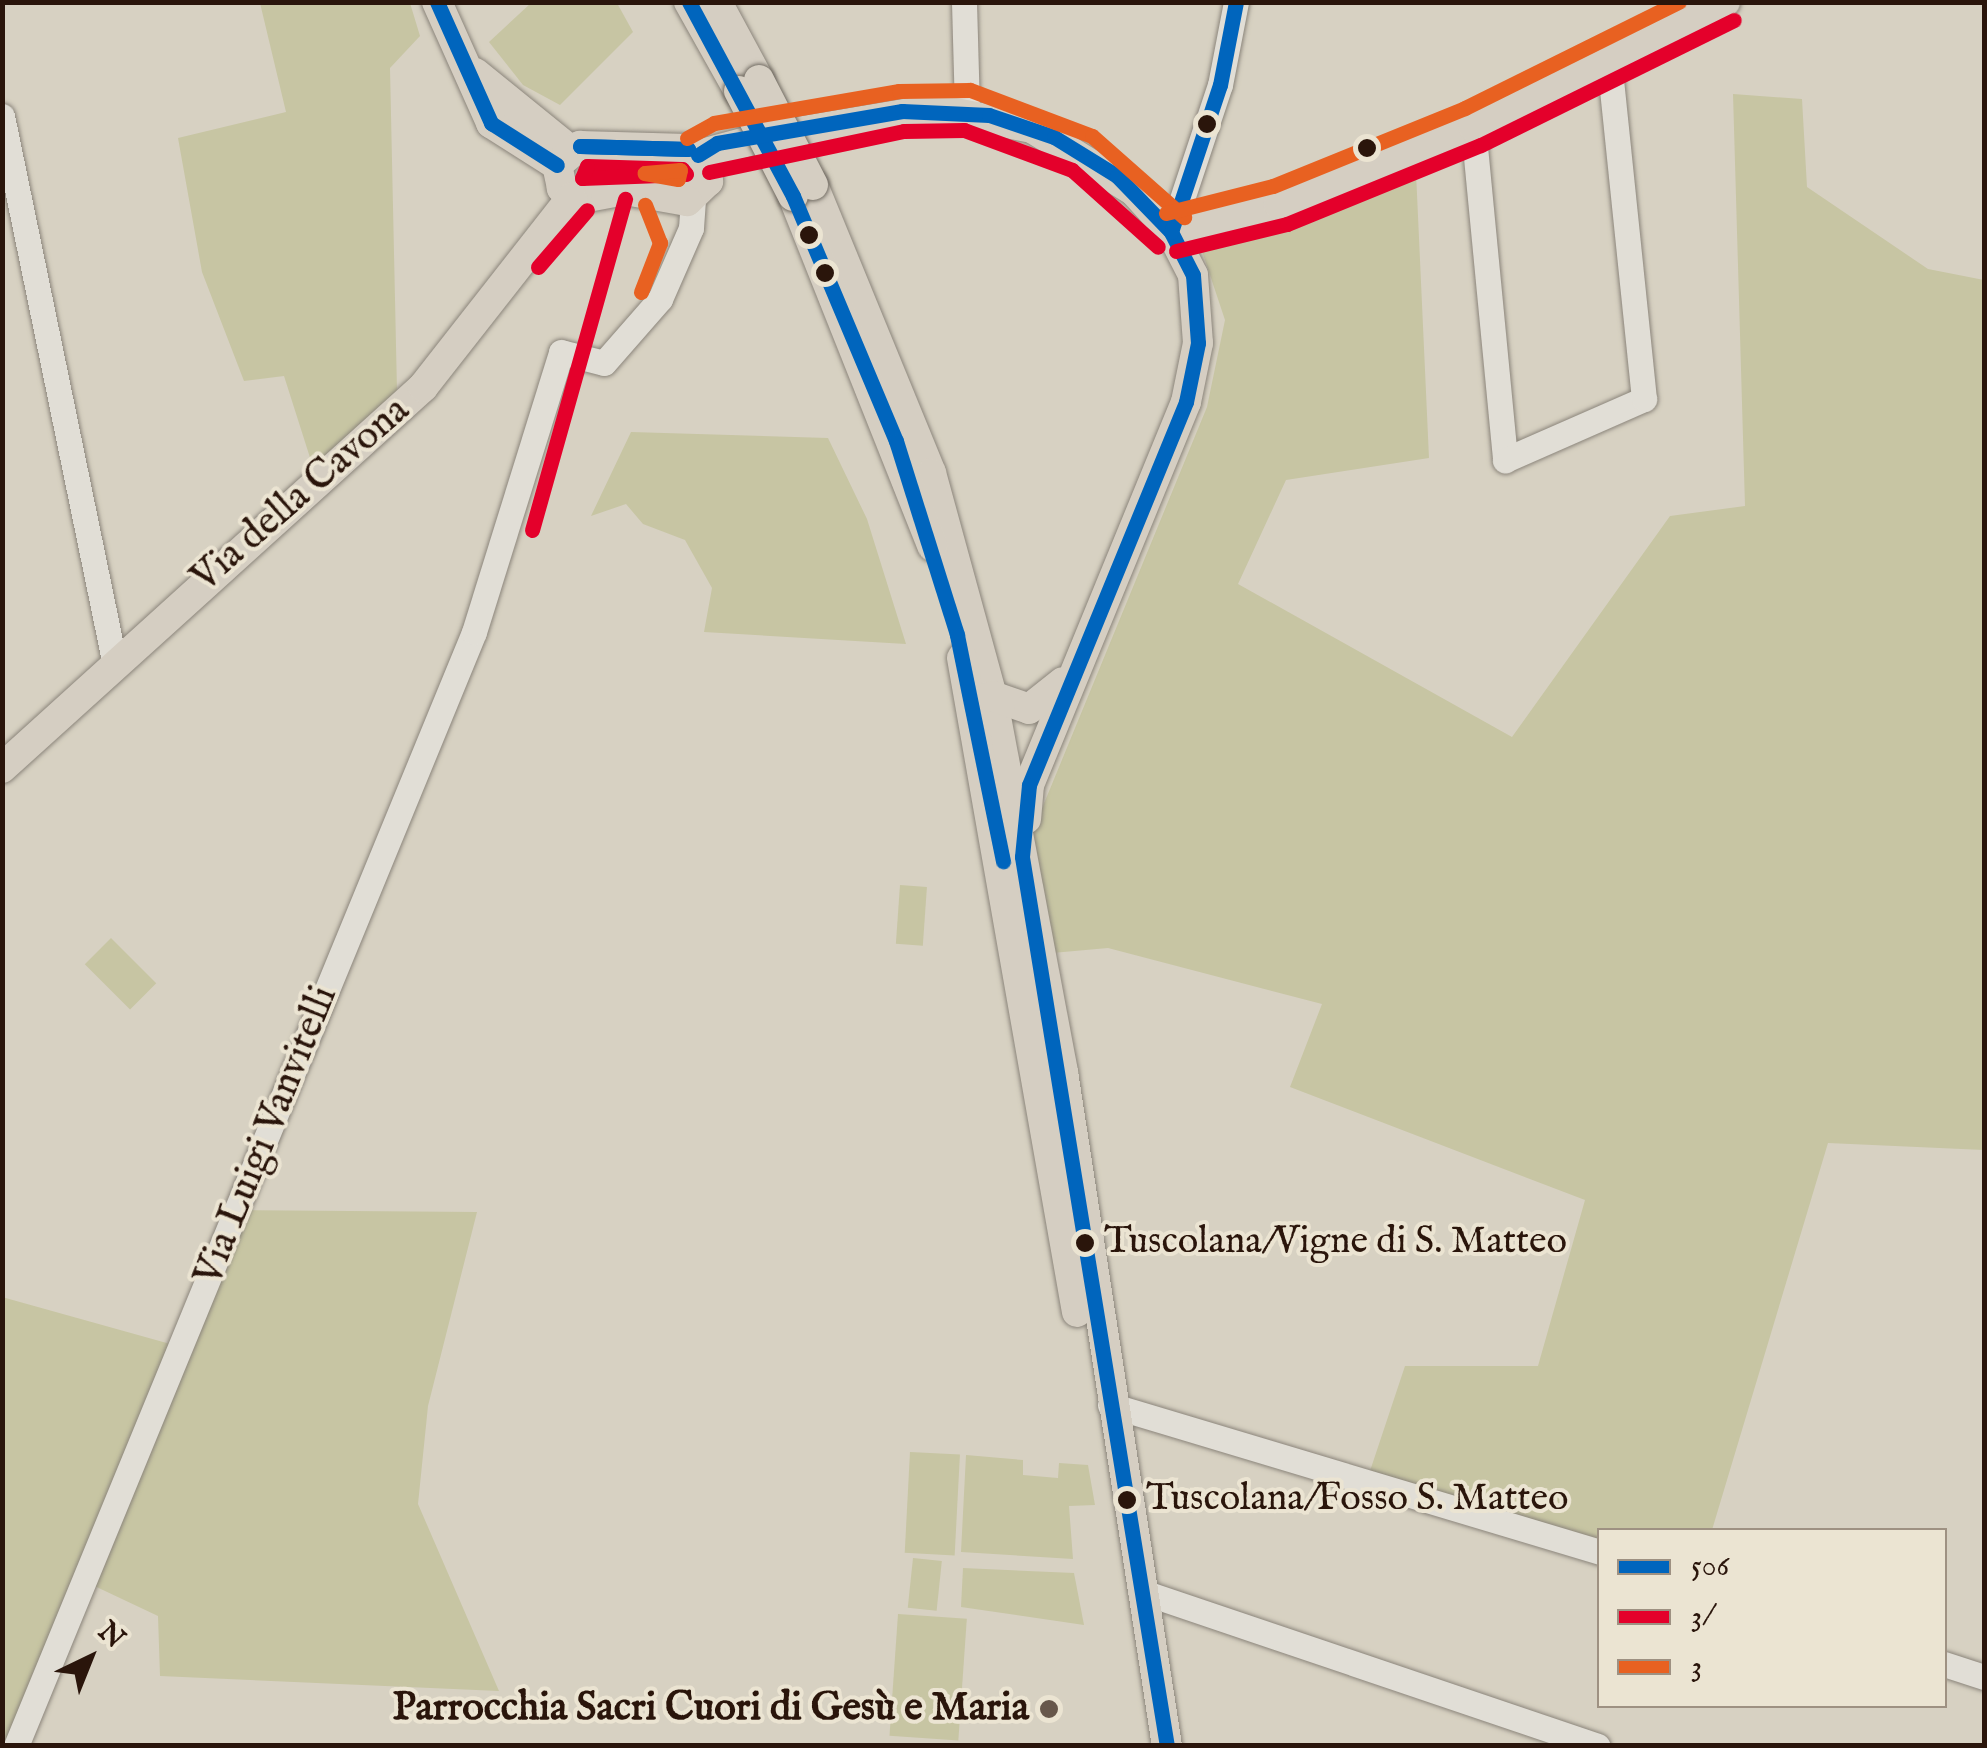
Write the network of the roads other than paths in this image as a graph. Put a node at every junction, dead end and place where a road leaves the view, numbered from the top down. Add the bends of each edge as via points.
1 (689, 2) edge
2 (717, 2) edge
3 (964, 2) edge
4 (1236, 2) edge
5 (1725, 2) edge
6 (437, 4) edge
7 (1610, 63) junction
8 (749, 86) junction
9 (967, 110) junction
10 (2, 116) edge
11 (1473, 126) junction
12 (803, 131) dead end
13 (563, 157) junction
14 (691, 181) junction
15 (803, 190) junction
16 (572, 198) junction
17 (1171, 232) junction
18 (114, 660) junction
19 (1076, 662) junction
20 (992, 696) junction
21 (2, 768) edge
22 (1022, 857) junction
23 (1110, 1405) junction
24 (1597, 1551) edge
25 (1140, 1591) junction
26 (1947, 1665) edge
27 (1984, 1677) edge
28 (16, 1746) edge
29 (1146, 1746) edge
30 (1167, 1746) edge
31 (1597, 1746) edge

1 - 8 main road
2 - 8 main road
3 - 9 street
4 - 17 street via 1220,85
5 - 7 main road
6 - 13 main road via 491,124
7 - 11 main road
7 - 11 street via 1644,399 1505,460
8 - 15 main road, bridge
9 - 12 main road via 902,111
9 - 17 main road via 1082,152
10 - 18 street
11 - 17 main road via 1279,206
13 - 14 main road
13 - 16 main road
14 - 16 main road
14 - 28 street, Via Luigi Vanvitelli via 682,243 660,299 604,363 561,352 513,525
15 - 20 main road via 931,473
15 - 29 main road via 896,441 964,665
16 - 18 main road, Via della Cavona via 423,387
17 - 19 main road via 1196,286 1192,383
18 - 21 main road, Via della Cavona
19 - 20 main road via 1036,708
19 - 22 main road via 1029,784
20 - 22 main road
22 - 23 main road
23 - 24 street
23 - 25 main road
25 - 30 main road
25 - 31 street
26 - 27 street

